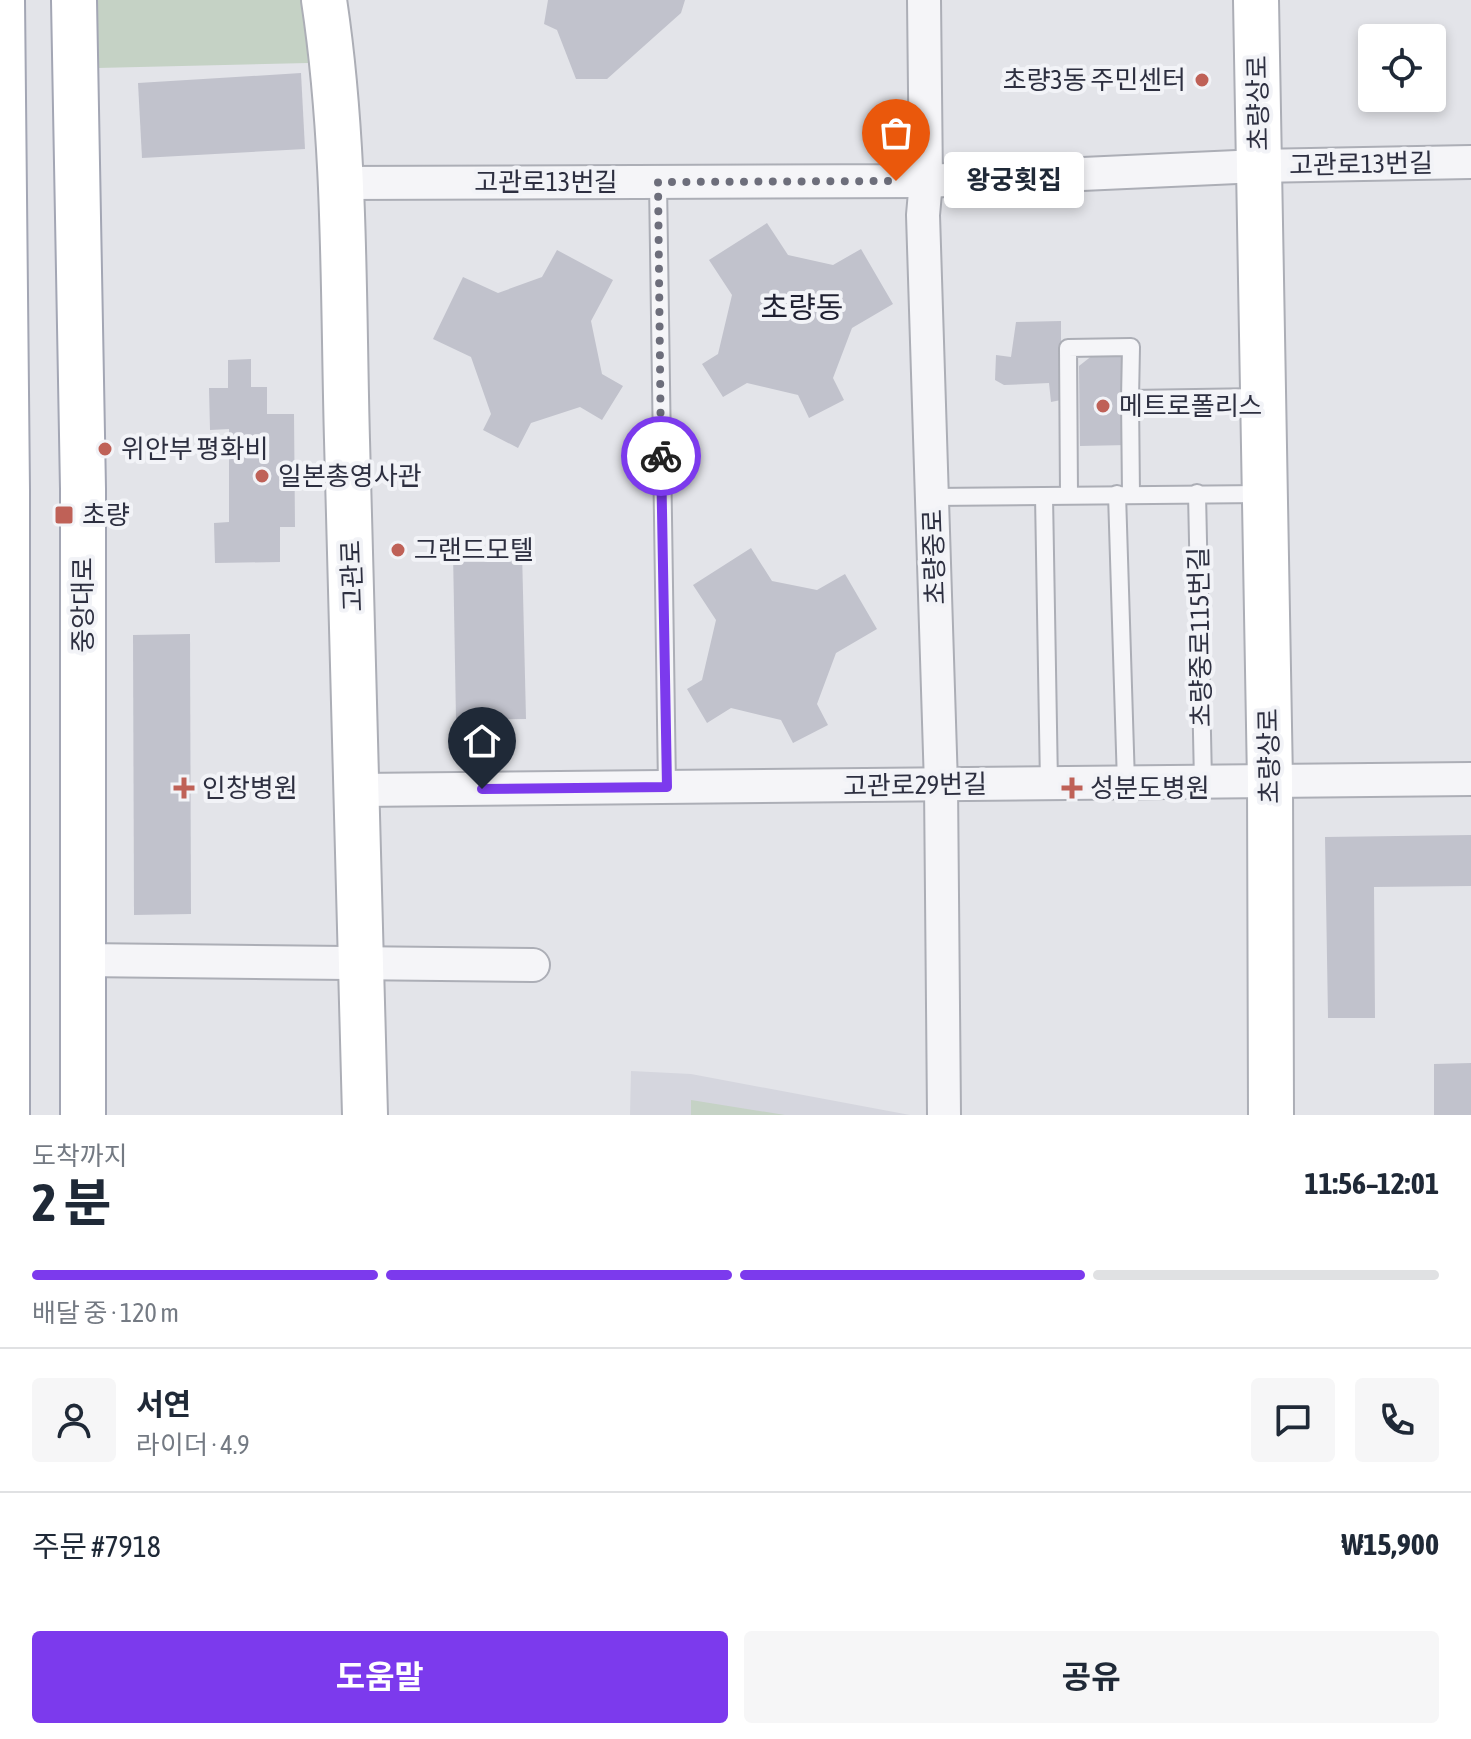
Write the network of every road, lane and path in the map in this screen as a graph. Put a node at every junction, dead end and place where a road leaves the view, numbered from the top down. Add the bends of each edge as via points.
1 (2, 0) edge
2 (74, 0) edge
3 (924, 0) edge
4 (1256, 0) edge
5 (329, 12) edge
6 (1471, 162) edge
7 (1259, 166) junction
8 (926, 181) junction
9 (658, 182) junction
10 (340, 183) junction
11 (1263, 397) junction
12 (1130, 399) junction
13 (3, 490) edge
14 (1197, 493) junction
15 (1265, 494) junction
16 (1069, 495) junction
17 (1124, 495) junction
18 (1044, 496) junction
19 (932, 497) junction
20 (1471, 779) edge
21 (1270, 781) junction
22 (1203, 782) junction
23 (1126, 783) junction
24 (1049, 784) junction
25 (941, 785) junction
26 (667, 787) junction
27 (358, 790) junction
28 (3, 960) edge
29 (83, 960) junction
30 (362, 961) junction
31 (533, 965) dead end
32 (7, 1115) edge
33 (83, 1115) edge
34 (365, 1115) edge
35 (944, 1115) edge
36 (1271, 1115) edge

1 - 13 main road
2 - 29 main road, 중앙대로 via 83,489
3 - 8 street, 초량중로
4 - 7 main road, 초량상로
5 - 10 main road, 고관로
6 - 7 street, 고관로13번길
7 - 8 street, 고관로13번길
7 - 11 main road, 초량상로
8 - 9 street, 고관로13번길
8 - 19 street, 초량중로
9 - 10 street, 고관로13번길
9 - 26 lane
10 - 27 main road, 고관로
11 - 12 lane
11 - 15 main road, 초량상로
12 - 16 lane via 1131,347 1068,348
12 - 17 lane
13 - 28 main road
14 - 15 lane
14 - 17 lane
14 - 22 lane, 초량중로115번길
15 - 21 main road, 초량상로
16 - 17 lane
16 - 18 lane
17 - 23 lane
18 - 19 lane
18 - 24 lane
19 - 25 street, 초량중로
20 - 21 street, 고관로29번길
21 - 22 street, 고관로29번길
21 - 36 main road, 초량상로
22 - 23 street, 고관로29번길
23 - 24 street, 고관로29번길
24 - 25 street, 고관로29번길
25 - 26 street, 고관로29번길
25 - 35 street, 초량중로
26 - 27 street, 고관로29번길
27 - 30 main road, 고관로
28 - 32 main road
29 - 30 street
29 - 33 main road, 중앙대로
30 - 31 street
30 - 34 main road, 고관로

